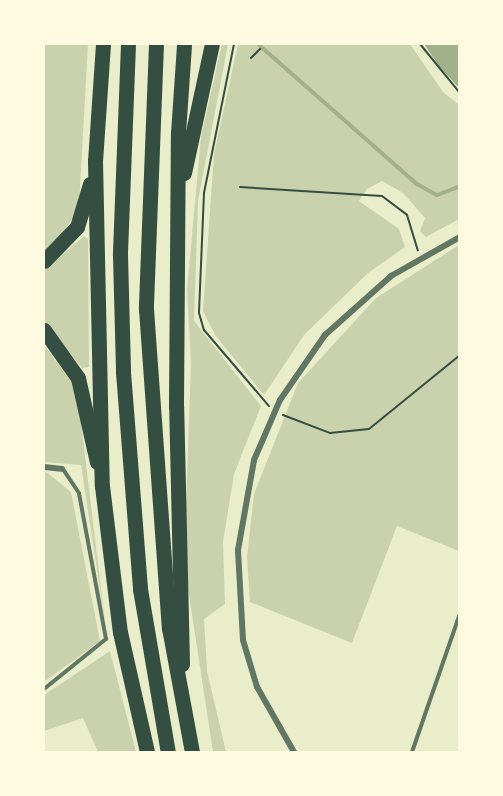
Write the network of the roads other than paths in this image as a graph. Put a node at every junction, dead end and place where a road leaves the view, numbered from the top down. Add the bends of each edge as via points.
1 (103, 44) edge
2 (128, 44) edge
3 (156, 44) edge
4 (184, 44) edge
5 (212, 44) edge
6 (95, 161) junction
7 (178, 202) junction
8 (459, 237) edge
9 (44, 261) edge
10 (44, 330) edge
11 (44, 467) edge
12 (62, 469) joint
13 (102, 486) junction
14 (459, 613) edge
15 (181, 684) junction
16 (44, 689) edge
17 (147, 753) edge
18 (168, 753) edge
19 (192, 753) edge
20 (294, 753) edge
21 (412, 753) edge

1 - 6 highway
2 - 18 highway via 120,255 124,383 140,589
3 - 15 highway via 146,309 156,500
4 - 7 highway
5 - 7 highway
6 - 9 highway via 83,215 61,249
6 - 13 highway
7 - 15 highway
8 - 20 street via 375,288 334,326 274,411 243,499 237,568 246,657
10 - 13 highway via 65,356 84,394
11 - 12 street
12 - 16 lane via 79,493 106,639
13 - 17 highway via 120,632
14 - 21 lane
15 - 19 highway

